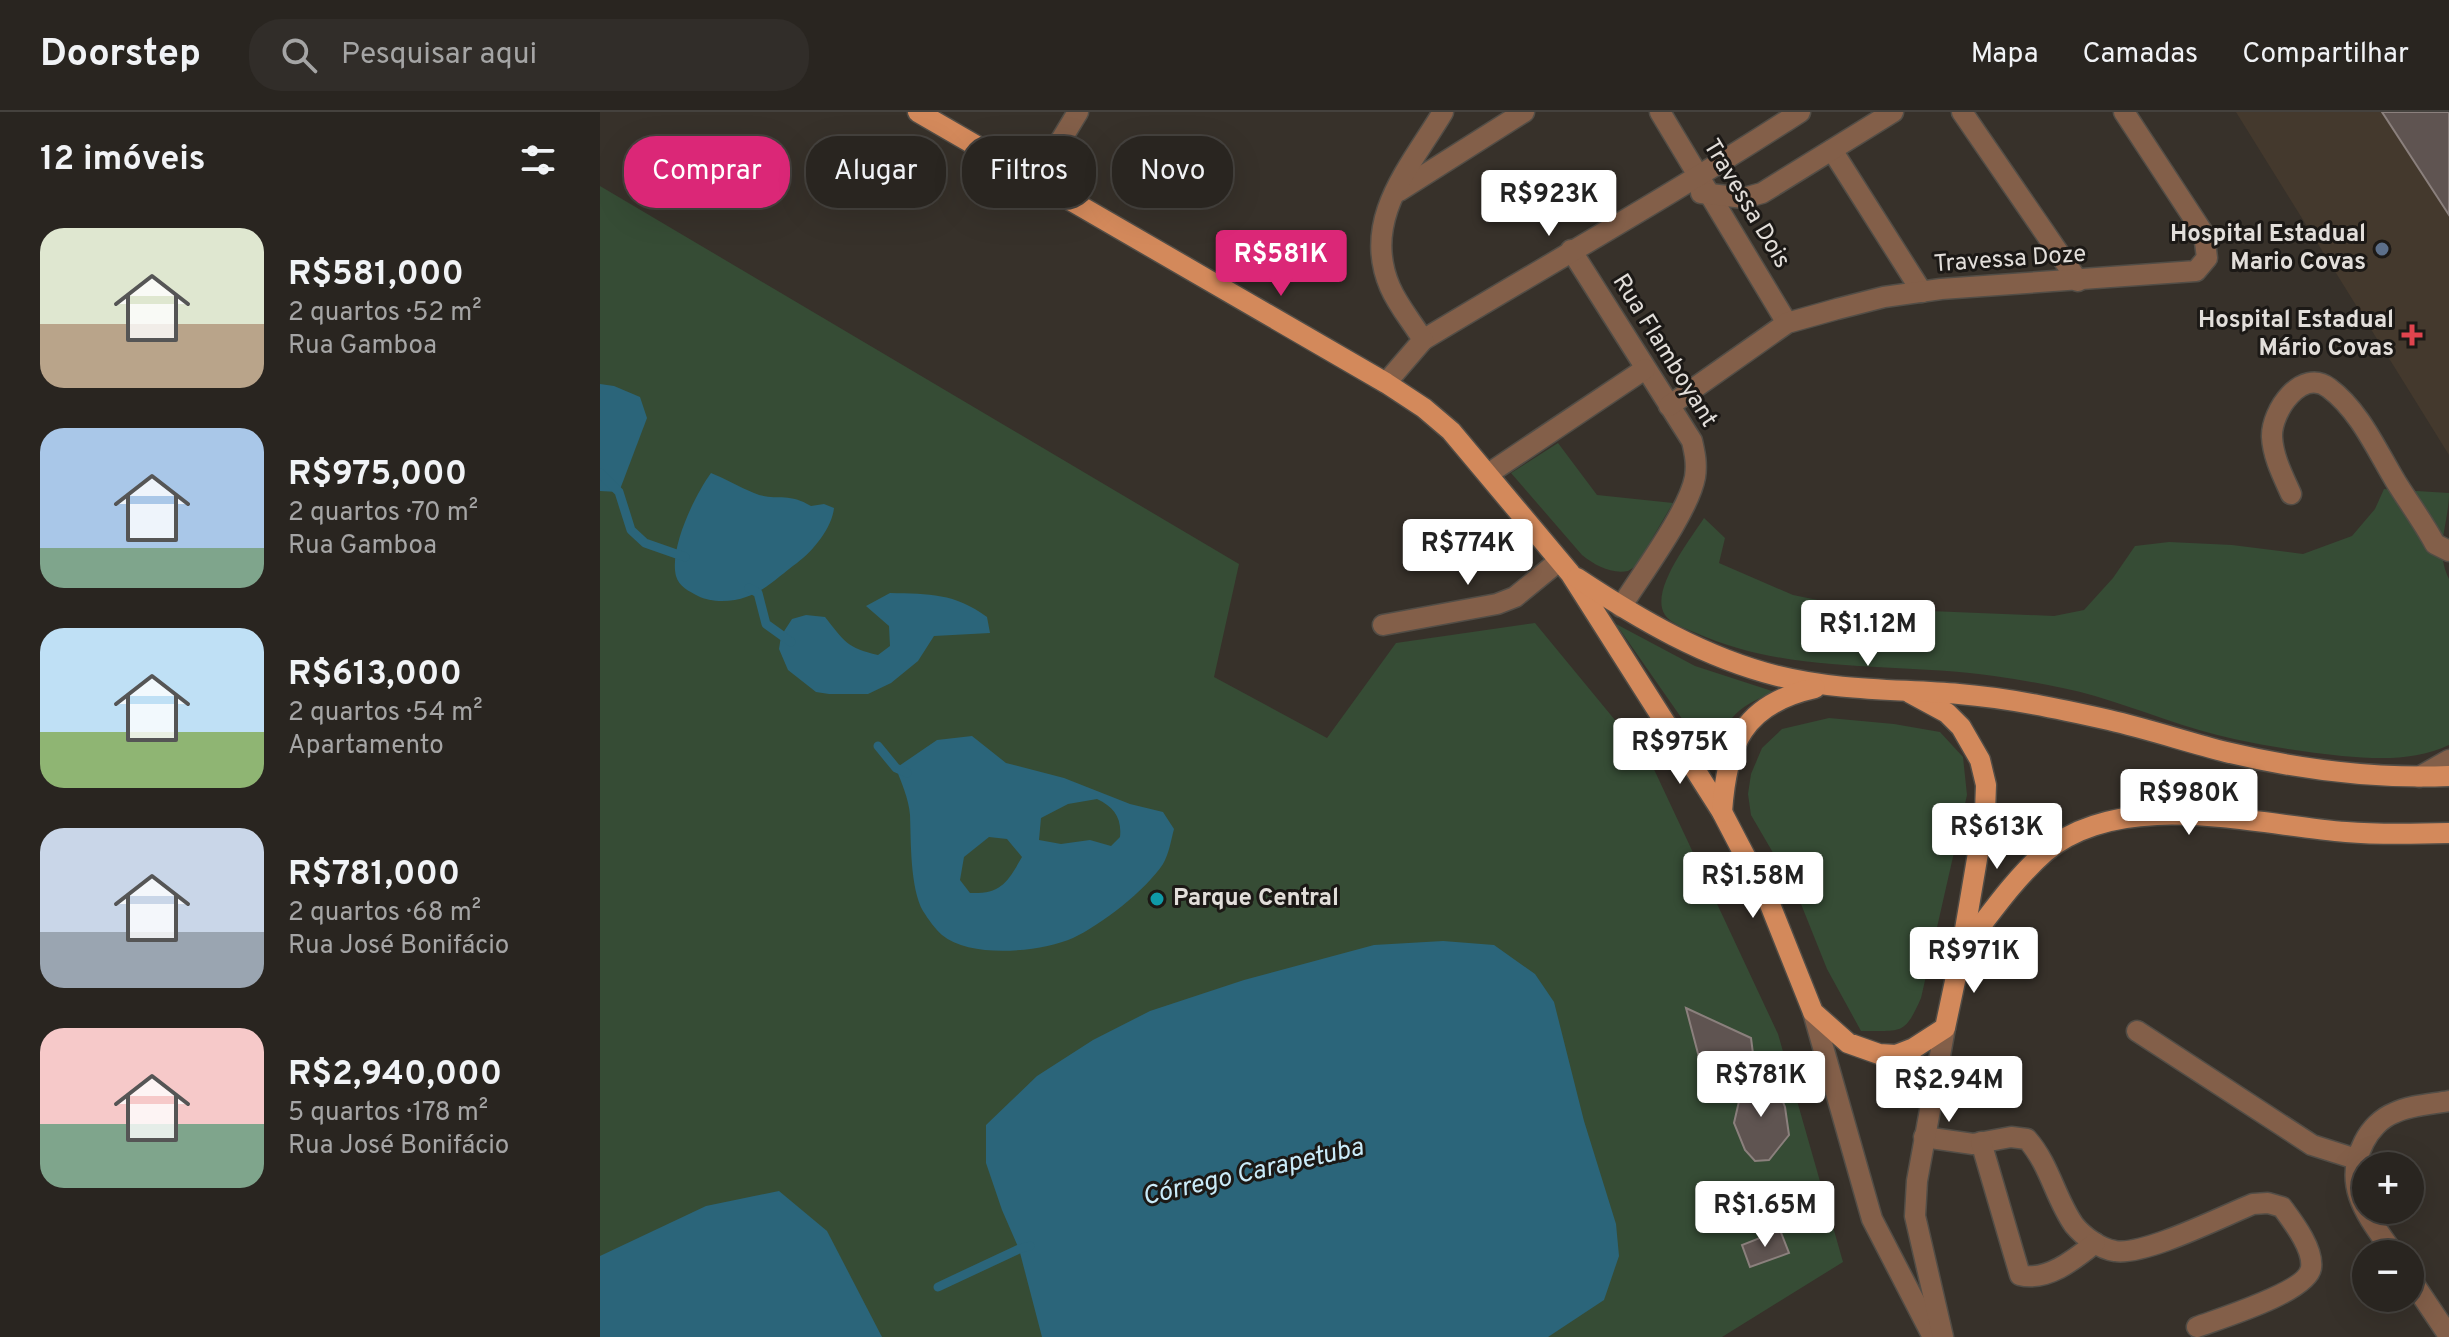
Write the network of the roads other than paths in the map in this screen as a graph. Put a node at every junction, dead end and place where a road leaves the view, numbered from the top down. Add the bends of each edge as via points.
1 (918, 112) edge
2 (1078, 112) edge
3 (1443, 112) edge
4 (1524, 112) edge
5 (1660, 112) edge
6 (1800, 112) edge
7 (1893, 112) edge
8 (1962, 112) edge
9 (2124, 112) edge
10 (1063, 136) edge
11 (962, 138) edge
12 (1832, 150) junction
13 (1704, 186) junction
14 (1393, 195) junction
15 (1083, 208) edge
16 (1571, 250) junction
17 (2078, 281) junction
18 (1922, 292) junction
19 (1787, 323) junction
20 (1423, 340) junction
21 (1645, 369) junction
22 (1386, 383) junction
23 (1669, 406) junction
24 (1488, 474) junction
25 (2291, 494) dead end
26 (2449, 551) edge
27 (1565, 567) junction
28 (1621, 607) junction
29 (1383, 625) dead end
30 (1822, 686) junction
31 (1910, 693) junction
32 (2449, 760) edge
33 (2449, 776) edge
34 (2419, 777) junction
35 (1722, 812) junction
36 (2449, 833) edge
37 (1961, 953) junction
38 (1813, 1012) junction
39 (1945, 1028) junction
40 (2137, 1031) dead end
41 (2449, 1101) edge
42 (1924, 1137) junction
43 (1981, 1142) junction
44 (2359, 1152) edge
45 (2352, 1158) edge
46 (2095, 1243) junction
47 (2424, 1299) edge
48 (2435, 1315) junction
49 (2197, 1327) dead end
50 (2449, 1336) edge
51 (1933, 1337) edge
52 (1943, 1337) edge
53 (2441, 1337) edge

1 - 11 main road
2 - 10 street
3 - 14 street
4 - 14 street
5 - 13 street, Travessa Dois
6 - 13 street
7 - 12 street
8 - 17 street
9 - 17 street, Travessa Doze via 2204,234 2207,258 2196,271 2185,274
12 - 13 street via 1762,193 1744,198
12 - 18 street
13 - 16 street via 1680,188
13 - 19 street, Travessa Dois
14 - 20 street via 1380,228 1381,254 1390,288
15 - 22 main road
16 - 20 street
16 - 21 street, Rua Flamboyant
17 - 18 street, Travessa Doze
18 - 19 street, Travessa Doze
19 - 23 street, Travessa Doze
20 - 22 street
21 - 23 street, Rua Flamboyant
21 - 24 street
22 - 24 main road via 1451,431
23 - 28 street, Rua Flamboyant via 1692,441 1695,481
24 - 27 main road
25 - 26 street via 2277,462 2272,433 2276,414 2303,384 2316,382 2336,393 2360,421 2435,544
27 - 28 main road
27 - 29 street via 1497,604
27 - 35 main road
28 - 30 main road via 1733,662
30 - 31 main road
30 - 35 main road via 1788,694 1758,713 1737,740 1725,773
31 - 34 main road via 2010,701 2109,720 2227,752 2317,768
31 - 37 main road via 1961,727 1980,760 1986,785
32 - 34 street
33 - 34 main road
35 - 38 main road via 1769,902
36 - 37 main road via 2346,832 2217,816 2128,818 2084,830 2047,851 2010,888
37 - 39 main road
38 - 39 main road via 1848,1043 1879,1054 1914,1048
38 - 51 street via 1872,1219
39 - 42 street
40 - 45 street via 2312,1145
41 - 44 street via 2395,1112 2377,1124
42 - 43 street
42 - 52 street via 1915,1216
43 - 46 street via 2027,1139 2040,1153 2075,1225
43 - 46 street via 2020,1275 2062,1268
46 - 49 street via 2115,1251 2138,1250 2253,1204 2282,1207 2309,1252 2312,1266 2307,1279 2292,1290
47 - 48 street
48 - 50 street
48 - 53 street

